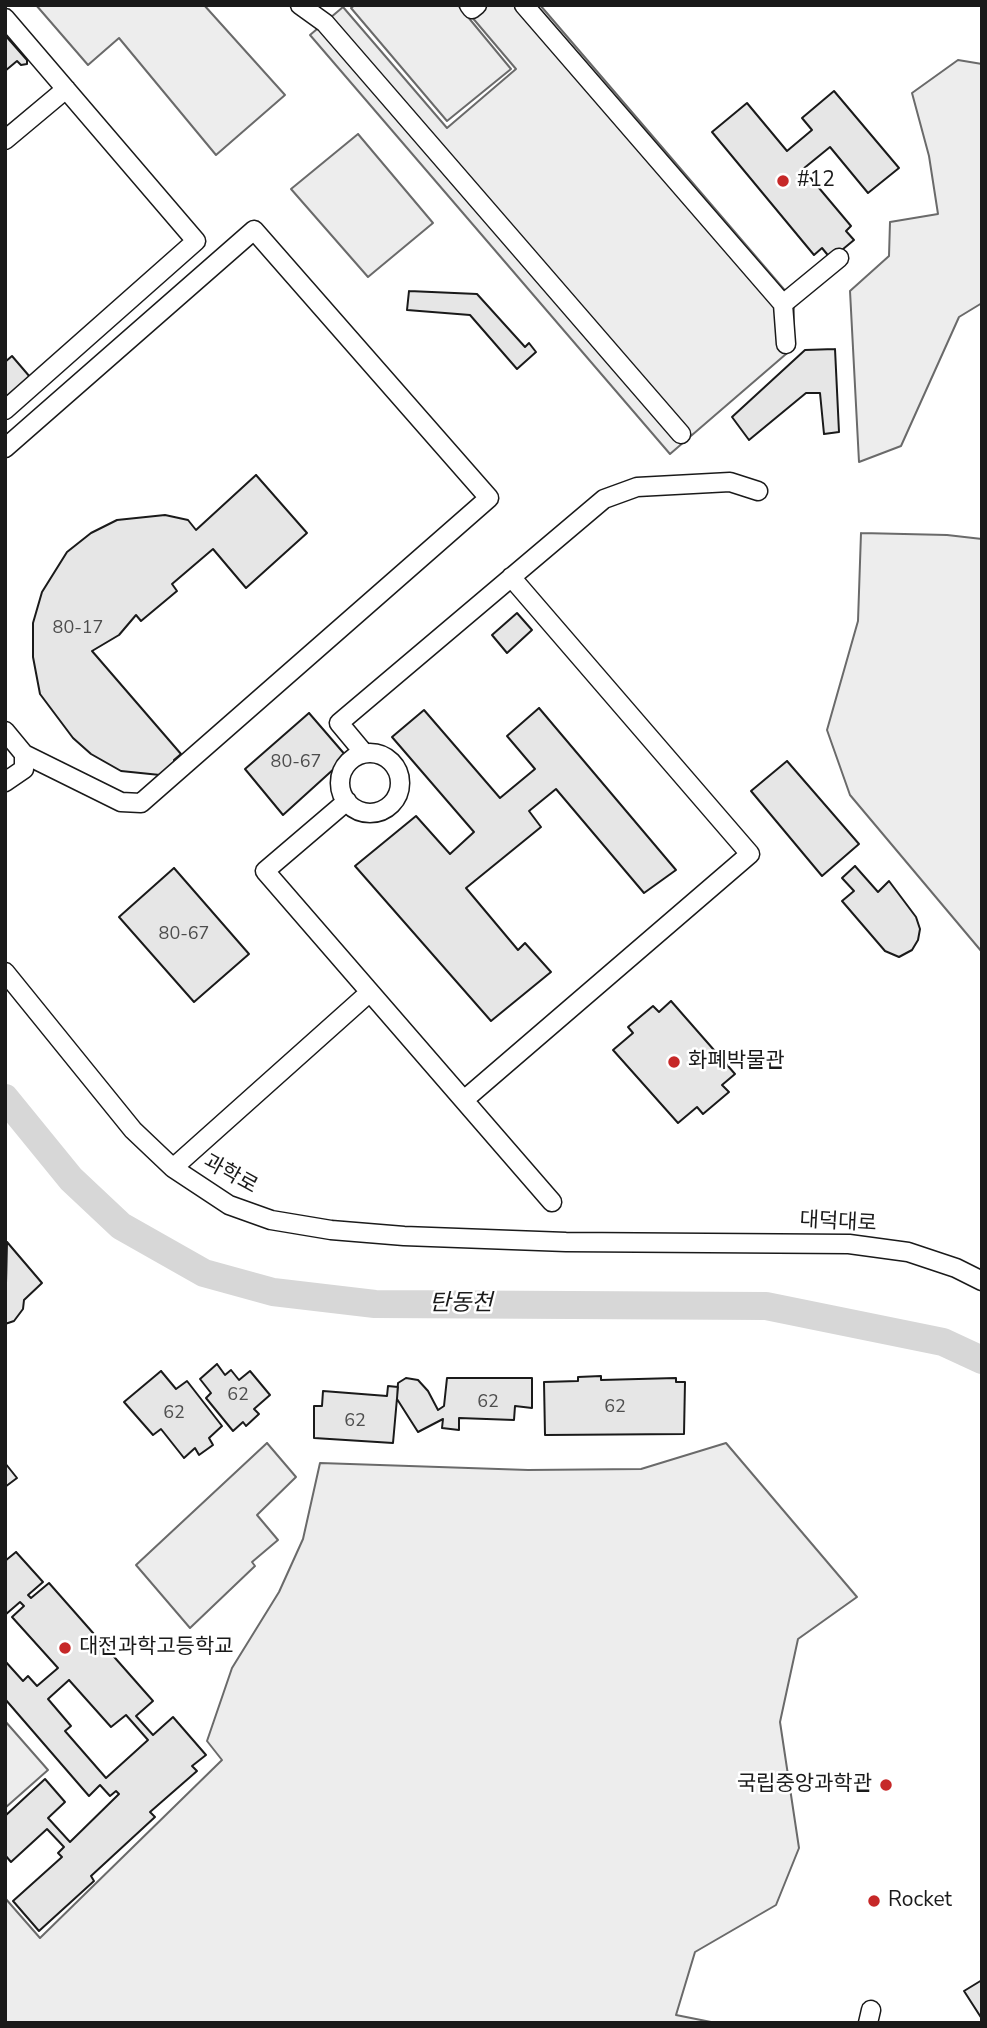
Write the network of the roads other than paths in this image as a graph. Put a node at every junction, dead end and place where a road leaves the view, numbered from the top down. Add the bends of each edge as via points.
1 (469, 5) edge
2 (477, 5) edge
3 (524, 5) edge
4 (310, 8) edge
5 (5, 18) edge
6 (66, 89) junction
7 (5, 141) edge
8 (839, 258) dead end
9 (783, 304) junction
10 (786, 344) dead end
11 (5, 410) edge
12 (681, 434) dead end
13 (5, 448) edge
14 (758, 491) dead end
15 (511, 578) junction
16 (5, 731) edge
17 (365, 753) junction
18 (24, 754) junction
19 (5, 782) edge
20 (346, 801) junction
21 (5, 972) edge
22 (370, 992) junction
23 (464, 1100) junction
24 (173, 1168) junction
25 (552, 1202) dead end
26 (685, 1241) joint
27 (982, 1281) edge

1 - 2 lane via 472,9
3 - 9 lane
4 - 12 lane
5 - 6 lane
6 - 7 lane
6 - 11 lane via 196,241
8 - 9 lane
9 - 10 lane
13 - 18 lane via 254,230 489,498 141,803 121,802
14 - 15 lane via 730,482 637,487 604,499
15 - 17 lane via 339,723
15 - 23 lane via 750,854
16 - 18 lane
17 - 20 lane via 343,769 340,787
17 - 20 lane via 393,763 399,792 387,808 377,812 357,810
18 - 19 lane via 24,769
20 - 22 lane via 265,871
21 - 24 lane, 과학로 via 133,1130
22 - 23 lane
22 - 24 lane
23 - 25 lane
24 - 26 lane, 과학로 via 229,1205 271,1220 331,1230 566,1242
26 - 27 lane, 대덕대로 via 849,1244 908,1252

